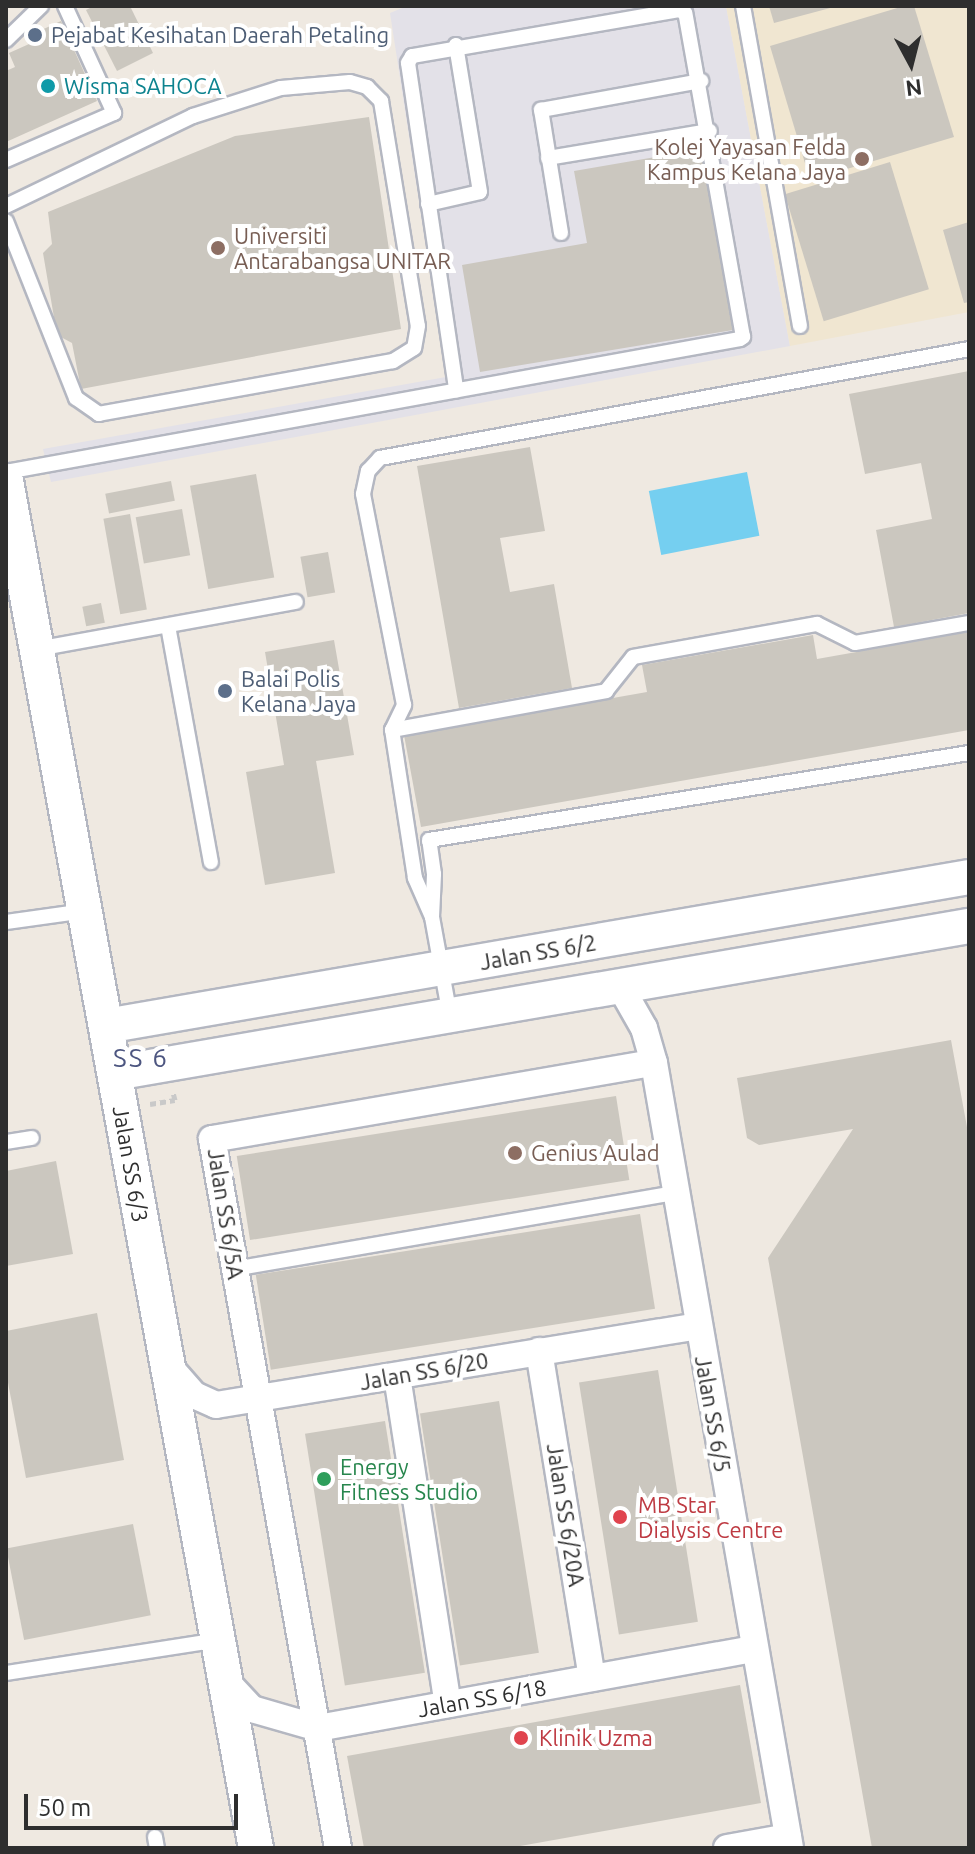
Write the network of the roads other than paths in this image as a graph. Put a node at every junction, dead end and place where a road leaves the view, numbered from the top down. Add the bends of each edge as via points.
1 (41, 6) edge
2 (65, 6) edge
3 (743, 6) edge
4 (6, 40) edge
5 (456, 45) junction
6 (701, 81) junction
7 (710, 131) junction
8 (548, 158) junction
9 (6, 160) edge
10 (428, 204) junction
11 (6, 206) edge
12 (6, 221) edge
13 (561, 233) dead end
14 (800, 326) dead end
15 (969, 349) edge
16 (456, 390) junction
17 (6, 472) edge
18 (6, 481) edge
19 (296, 602) dead end
20 (969, 623) edge
21 (168, 626) junction
22 (37, 649) junction
23 (392, 730) junction
24 (969, 753) edge
25 (211, 862) dead end
26 (969, 877) edge
27 (85, 911) junction
28 (432, 917) junction
29 (6, 922) edge
30 (969, 926) edge
31 (441, 968) junction
32 (620, 986) junction
33 (450, 1016) junction
34 (106, 1026) junction
35 (654, 1063) junction
36 (115, 1073) junction
37 (32, 1138) dead end
38 (6, 1142) edge
39 (675, 1193) junction
40 (234, 1269) junction
41 (697, 1326) junction
42 (539, 1351) junction
43 (167, 1364) junction
44 (397, 1376) junction
45 (255, 1399) junction
46 (218, 1640) junction
47 (753, 1649) junction
48 (6, 1673) edge
49 (592, 1678) junction
50 (225, 1680) junction
51 (448, 1704) junction
52 (318, 1728) junction
53 (789, 1842) edge
54 (256, 1848) edge
55 (338, 1848) edge
56 (727, 1848) edge

1 - 4 lane
2 - 9 lane via 114,113
3 - 14 lane
5 - 6 lane via 679,10 689,19
5 - 10 lane via 423,50 408,63
5 - 10 lane via 480,192
6 - 7 lane
6 - 8 lane via 545,105 541,115
7 - 8 lane
7 - 16 lane via 743,337
8 - 13 lane
10 - 16 lane
11 - 12 lane via 193,116 281,88 350,82 367,87 381,101 418,326 414,348 393,361 99,414 76,398
15 - 23 lane via 380,458 368,471 363,494 404,705
16 - 17 lane
18 - 22 street, Jalan SS 6/3
19 - 21 lane
20 - 23 lane via 855,643 817,624 633,657 606,691
21 - 22 lane
21 - 25 lane
22 - 27 street, Jalan SS 6/3
23 - 28 lane via 415,878
24 - 28 lane via 429,840
26 - 31 street, Jalan SS 6/2
27 - 29 lane
27 - 34 street, Jalan SS 6/3
28 - 31 lane
30 - 32 street
31 - 33 lane
31 - 34 street, Jalan SS 6/2
32 - 33 street
32 - 35 street, Jalan SS 6/5 via 644,1028
33 - 36 street
34 - 36 street, Jalan SS 6/3
35 - 39 street, Jalan SS 6/5
35 - 40 street, Jalan SS 6/5A via 212,1139
36 - 43 street, Jalan SS 6/3
37 - 38 lane
39 - 40 lane
39 - 41 street, Jalan SS 6/5
40 - 45 street, Jalan SS 6/5A
41 - 42 street, Jalan SS 6/20
41 - 47 street, Jalan SS 6/5
42 - 44 street, Jalan SS 6/20
42 - 49 street, Jalan SS 6/20A
43 - 45 street, Jalan SS 6/20 via 194,1395 216,1405
43 - 46 street, Jalan SS 6/3
44 - 45 street, Jalan SS 6/20
44 - 51 street
45 - 52 street, Jalan SS 6/5A
46 - 48 lane
46 - 50 street, Jalan SS 6/3
47 - 49 street, Jalan SS 6/18
47 - 53 street, Jalan SS 6/5
49 - 51 street, Jalan SS 6/18
50 - 52 street, Jalan SS 6/18 via 252,1709
50 - 54 street, Jalan SS 6/3
51 - 52 street, Jalan SS 6/18
52 - 55 street, Jalan SS 6/5A
53 - 56 street

